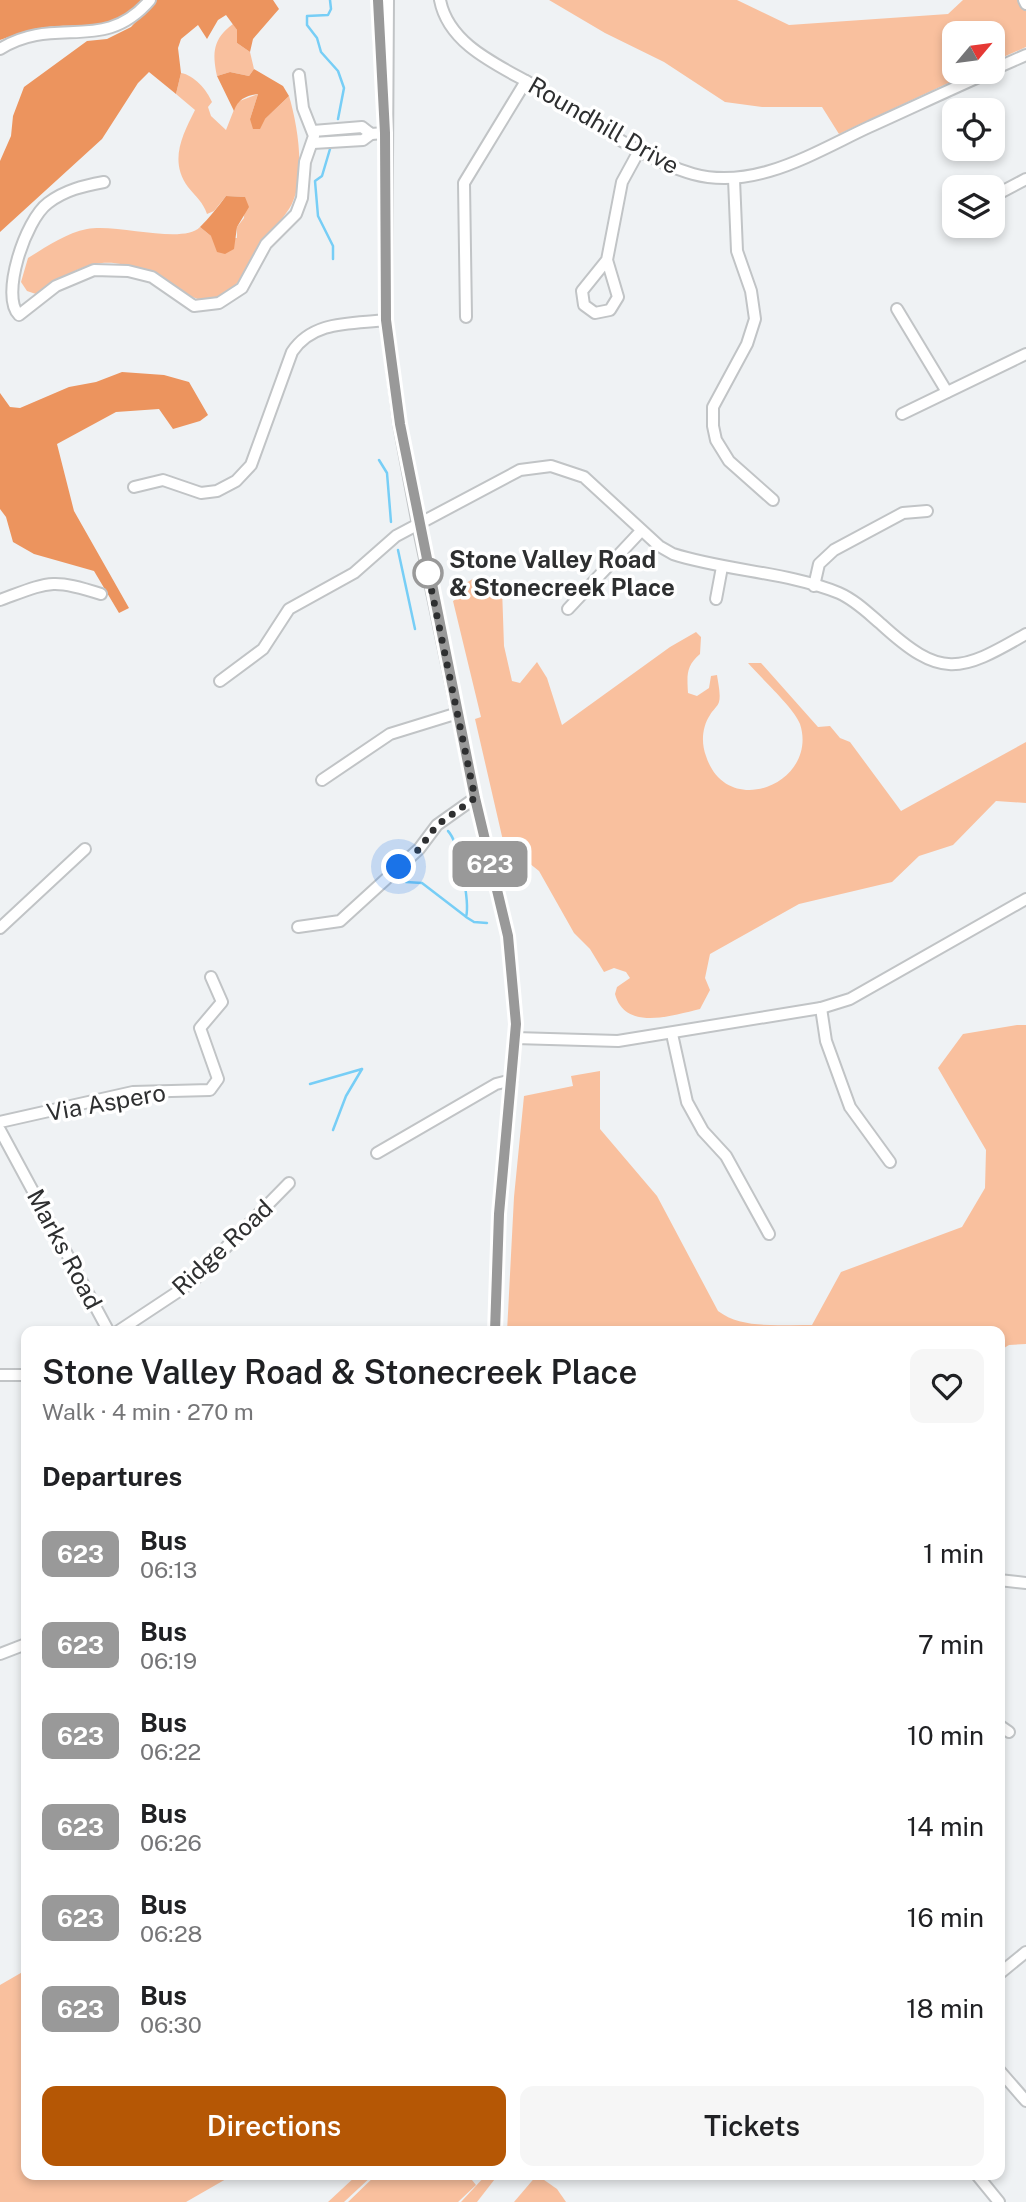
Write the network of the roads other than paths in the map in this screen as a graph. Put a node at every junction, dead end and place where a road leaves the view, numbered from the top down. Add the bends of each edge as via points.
1 (150, 0) edge
2 (378, 0) edge
3 (388, 0) edge
4 (440, 0) edge
5 (0, 48) edge
6 (1026, 55) edge
7 (1005, 65) edge
8 (299, 75) dead end
9 (526, 81) junction
10 (963, 84) edge
11 (385, 133) junction
12 (313, 137) junction
13 (640, 149) junction
14 (734, 179) junction
15 (1026, 179) edge
16 (104, 182) dead end
17 (1005, 190) edge
18 (607, 260) junction
19 (3, 304) edge
20 (897, 309) dead end
21 (466, 317) dead end
22 (386, 320) junction
23 (1026, 354) edge
24 (947, 392) junction
25 (902, 414) dead end
26 (134, 487) dead end
27 (773, 500) dead end
28 (927, 511) dead end
29 (418, 525) junction
30 (641, 531) junction
31 (722, 567) junction
32 (814, 586) junction
33 (101, 594) dead end
34 (716, 599) dead end
35 (0, 600) edge
36 (568, 609) dead end
37 (1026, 634) edge
38 (220, 681) dead end
39 (458, 713) junction
40 (322, 780) dead end
41 (475, 798) junction
42 (85, 849) dead end
43 (1026, 898) edge
44 (298, 927) dead end
45 (0, 928) edge
46 (211, 977) dead end
47 (821, 1007) junction
48 (672, 1034) junction
49 (515, 1038) junction
50 (512, 1080) junction
51 (0, 1122) edge
52 (0, 1129) edge
53 (377, 1153) dead end
54 (890, 1162) dead end
55 (289, 1183) dead end
56 (769, 1234) dead end
57 (106, 1326) edge
58 (126, 1326) edge
59 (495, 1326) edge
60 (0, 1374) edge
61 (21, 1375) edge
62 (1005, 1581) edge
63 (1026, 1583) edge
64 (21, 1646) edge
65 (0, 1654) edge
66 (1026, 1952) edge
67 (1005, 1968) edge
68 (1005, 2077) edge
69 (1026, 2101) edge
70 (981, 2180) edge
71 (999, 2202) edge

1 - 5 street via 139,13 112,29 29,34
2 - 11 street
3 - 11 street
4 - 9 street, Roundhill Drive via 446,19 466,43
6 - 7 street, Roundhill Drive
8 - 12 street
9 - 13 street, Roundhill Drive
9 - 21 street via 464,183
10 - 14 street, Roundhill Drive via 783,167
11 - 12 street via 371,134 362,127
11 - 22 street
12 - 19 street via 296,214 266,244 242,288 219,303 194,306 152,278 105,269 68,279 19,315
13 - 14 street, Roundhill Drive via 693,174
13 - 18 street via 622,182
14 - 27 street via 737,251 755,319 747,344 713,407 713,426 729,461
15 - 17 street
16 - 19 street via 72,188 47,203 31,221 11,254
18 - 18 street via 618,297 610,310 595,313 584,305 582,291
20 - 24 street
22 - 26 street via 330,326 303,339 292,352 251,465 236,481 218,491 201,493 163,480
22 - 29 street
23 - 24 street
24 - 25 street
28 - 32 street via 903,513 834,550 819,565
29 - 30 street via 520,470 551,466 584,477
29 - 38 street via 383,545 354,573 289,609 263,649
29 - 39 street
30 - 31 street via 673,554
30 - 36 street
31 - 32 street
31 - 34 street
32 - 37 street via 855,602 915,654 940,663 975,662
33 - 35 street via 53,582
39 - 40 street via 390,734
39 - 41 street
41 - 44 street via 437,825 419,849 340,921
41 - 49 street via 508,936
42 - 45 street
43 - 47 street via 850,999
46 - 51 street, Via Aspero via 222,1002 200,1028 218,1079 210,1090 133,1092
47 - 48 street
47 - 54 street via 826,1041 850,1107
48 - 49 street via 618,1041
48 - 56 street via 687,1102 703,1131 726,1156
49 - 50 street
50 - 53 street via 496,1084
50 - 59 street via 499,1214
52 - 57 street, Marks Road
55 - 58 street, Ridge Road via 191,1283
60 - 61 street
62 - 63 street
64 - 65 street
66 - 67 street
68 - 69 street
70 - 71 street

